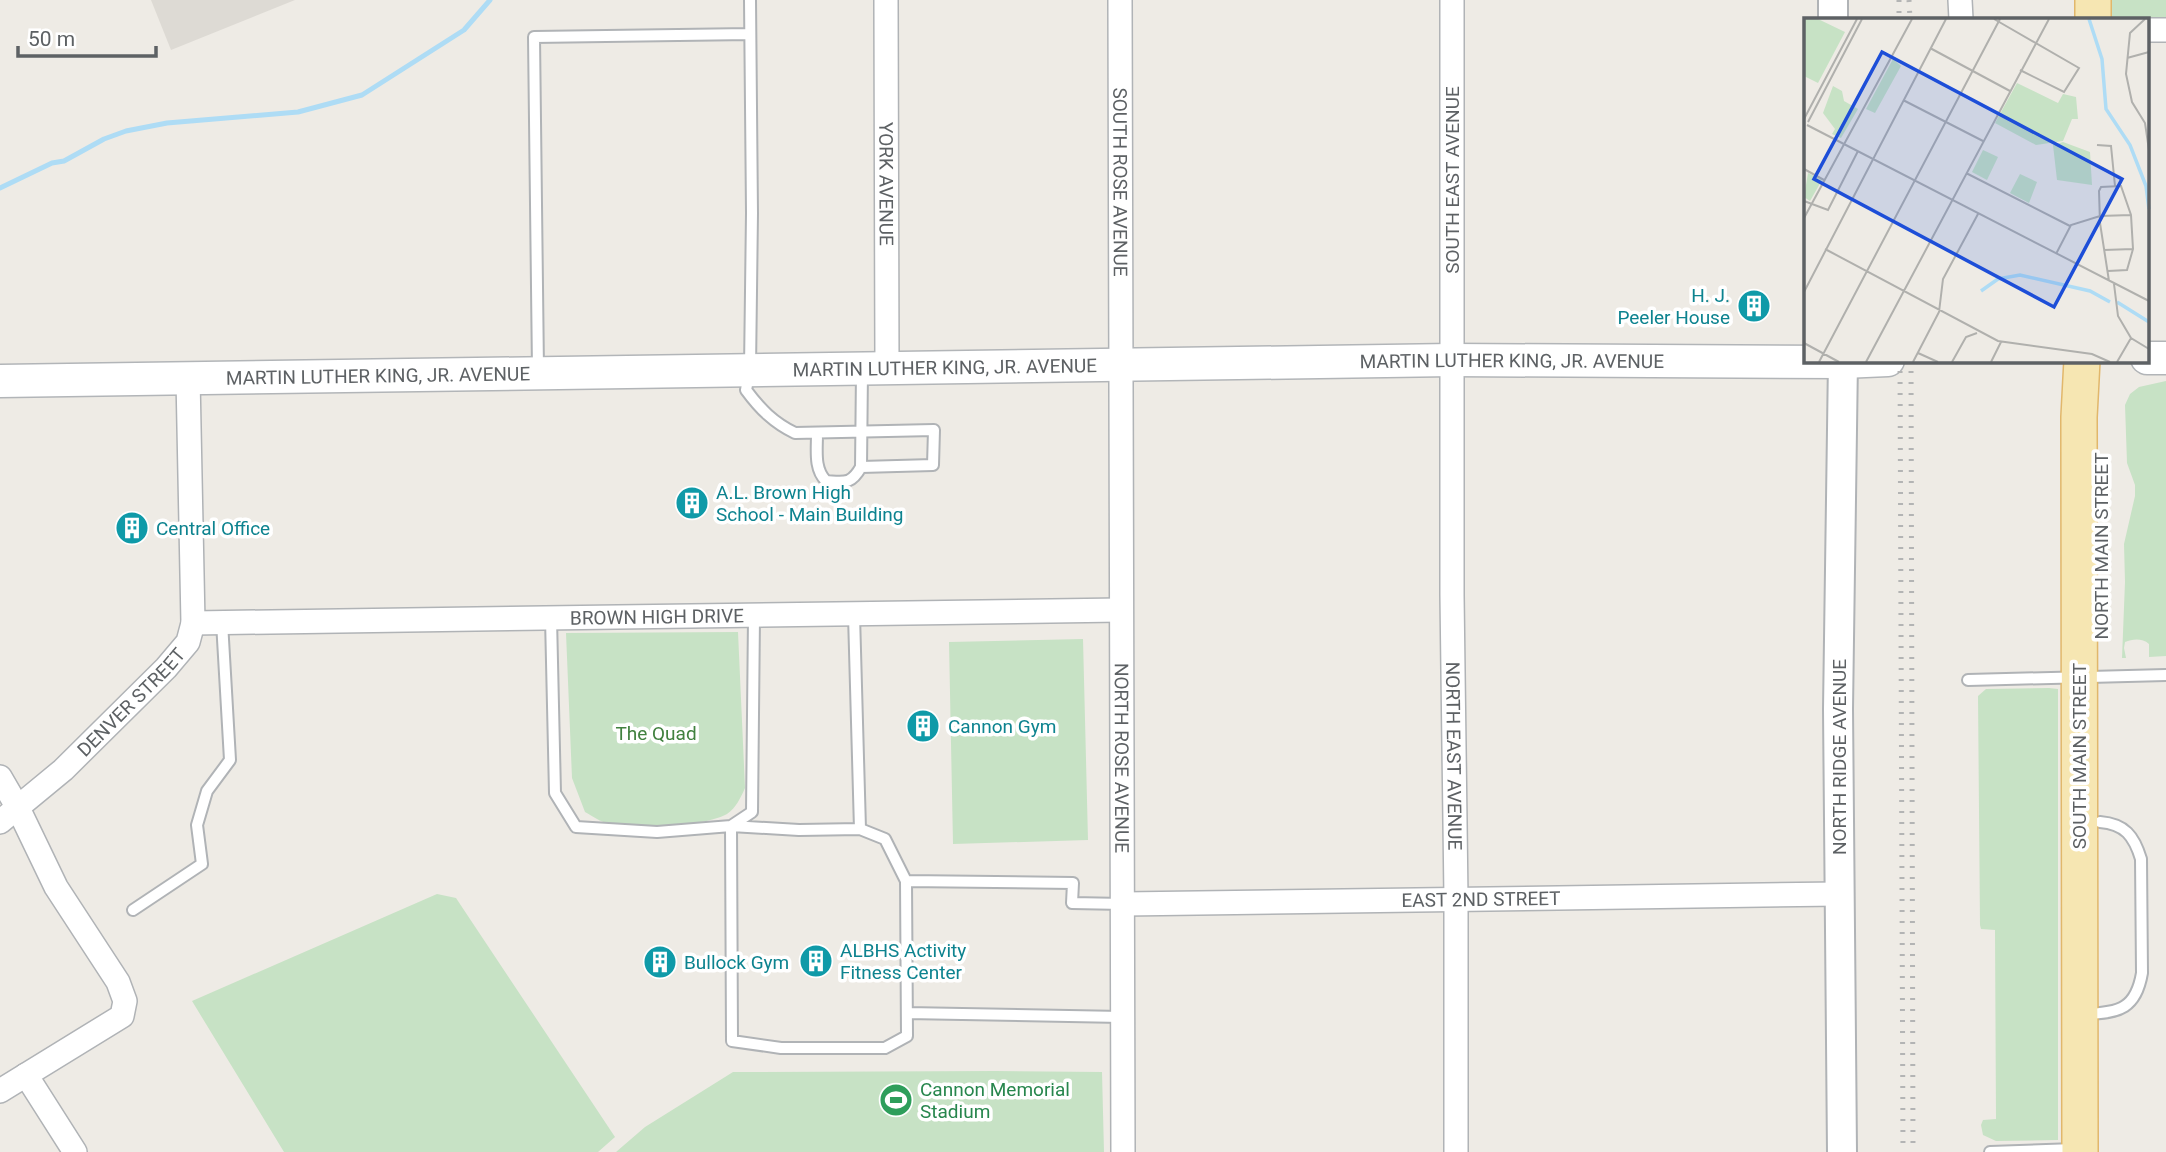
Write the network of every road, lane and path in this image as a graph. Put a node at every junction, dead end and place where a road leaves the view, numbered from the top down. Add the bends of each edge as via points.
1 (750, 0) edge
2 (886, 0) edge
3 (1120, 0) edge
4 (1452, 0) edge
5 (1833, 0) edge
6 (1960, 0) edge
7 (2093, 0) edge
8 (1833, 18) edge
9 (1961, 18) edge
10 (2093, 18) edge
11 (2148, 30) edge
12 (2166, 30) edge
13 (750, 34) junction
14 (2148, 358) edge
15 (2166, 358) edge
16 (1452, 360) junction
17 (1804, 361) edge
18 (1843, 362) edge
19 (2082, 362) edge
20 (2101, 362) edge
21 (1120, 365) junction
22 (875, 368) junction
23 (750, 369) junction
24 (538, 373) junction
25 (188, 378) junction
26 (0, 381) edge
27 (861, 432) junction
28 (817, 434) junction
29 (861, 467) junction
30 (1121, 610) junction
31 (854, 615) junction
32 (754, 617) junction
33 (551, 618) junction
34 (222, 622) junction
35 (193, 623) junction
36 (2089, 675) junction
37 (2166, 675) edge
38 (1968, 680) dead end
39 (0, 777) edge
40 (9, 815) edge
41 (731, 827) junction
42 (860, 829) junction
43 (906, 881) junction
44 (1839, 894) junction
45 (1456, 898) junction
46 (1124, 904) junction
47 (133, 910) dead end
48 (907, 1013) junction
49 (2090, 1014) junction
50 (1122, 1017) junction
51 (26, 1076) junction
52 (0, 1091) edge
53 (2087, 1151) edge
54 (75, 1152) edge
55 (1123, 1152) edge
56 (1456, 1152) edge
57 (1842, 1152) edge
58 (1990, 1152) edge

1 - 13 lane
2 - 22 street, YORK AVENUE
3 - 21 street, SOUTH ROSE AVENUE
4 - 16 street, SOUTH EAST AVENUE
5 - 8 street
6 - 9 street
7 - 10 main road
11 - 12 street
13 - 23 lane
13 - 24 lane via 534,37
14 - 15 main road
16 - 17 main road, MARTIN LUTHER KING, JR. AVENUE
16 - 21 main road, MARTIN LUTHER KING, JR. AVENUE
16 - 45 street, NORTH EAST AVENUE
18 - 44 street, NORTH RIDGE AVENUE
19 - 36 main road, SOUTH MAIN STREET via 2079,418
20 - 36 main road, NORTH MAIN STREET
21 - 22 main road, MARTIN LUTHER KING, JR. AVENUE
21 - 30 street, NORTH ROSE AVENUE
22 - 23 main road, MARTIN LUTHER KING, JR. AVENUE
22 - 27 lane
23 - 24 main road, MARTIN LUTHER KING, JR. AVENUE
23 - 28 lane via 746,390 758,407 779,426 795,433
24 - 25 main road, MARTIN LUTHER KING, JR. AVENUE
25 - 26 main road, MARTIN LUTHER KING, JR. AVENUE
25 - 35 street, DENVER STREET
27 - 28 lane
27 - 29 lane
27 - 29 lane via 934,430 933,465
28 - 29 lane via 817,466 826,481 848,482
30 - 31 street, BROWN HIGH DRIVE
30 - 46 street, NORTH ROSE AVENUE
31 - 32 street, BROWN HIGH DRIVE
31 - 42 lane
32 - 33 street, BROWN HIGH DRIVE
32 - 41 lane via 752,811
33 - 34 street, BROWN HIGH DRIVE
33 - 41 lane via 555,793 576,827 657,832
34 - 35 street, BROWN HIGH DRIVE
34 - 47 lane via 230,760 207,791 197,825 202,864
35 - 40 street, DENVER STREET via 188,642 166,668 63,770
36 - 37 lane
36 - 38 lane
36 - 49 main road, SOUTH MAIN STREET
36 - 49 main road, NORTH MAIN STREET via 2100,822
39 - 40 street
40 - 51 street via 118,982 125,1001 122,1016
41 - 42 lane
41 - 48 lane via 732,1041 781,1048 885,1048 907,1036
42 - 43 lane via 885,839
43 - 46 lane via 1073,883 1072,903
43 - 48 lane
44 - 45 street, EAST 2ND STREET
44 - 57 street, NORTH RIDGE AVENUE
45 - 46 street, EAST 2ND STREET
45 - 56 street, NORTH EAST AVENUE
46 - 50 street, NORTH ROSE AVENUE
48 - 50 lane
49 - 53 main road, SOUTH MAIN STREET
50 - 55 street, NORTH ROSE AVENUE
51 - 52 street
51 - 54 street
53 - 58 lane

